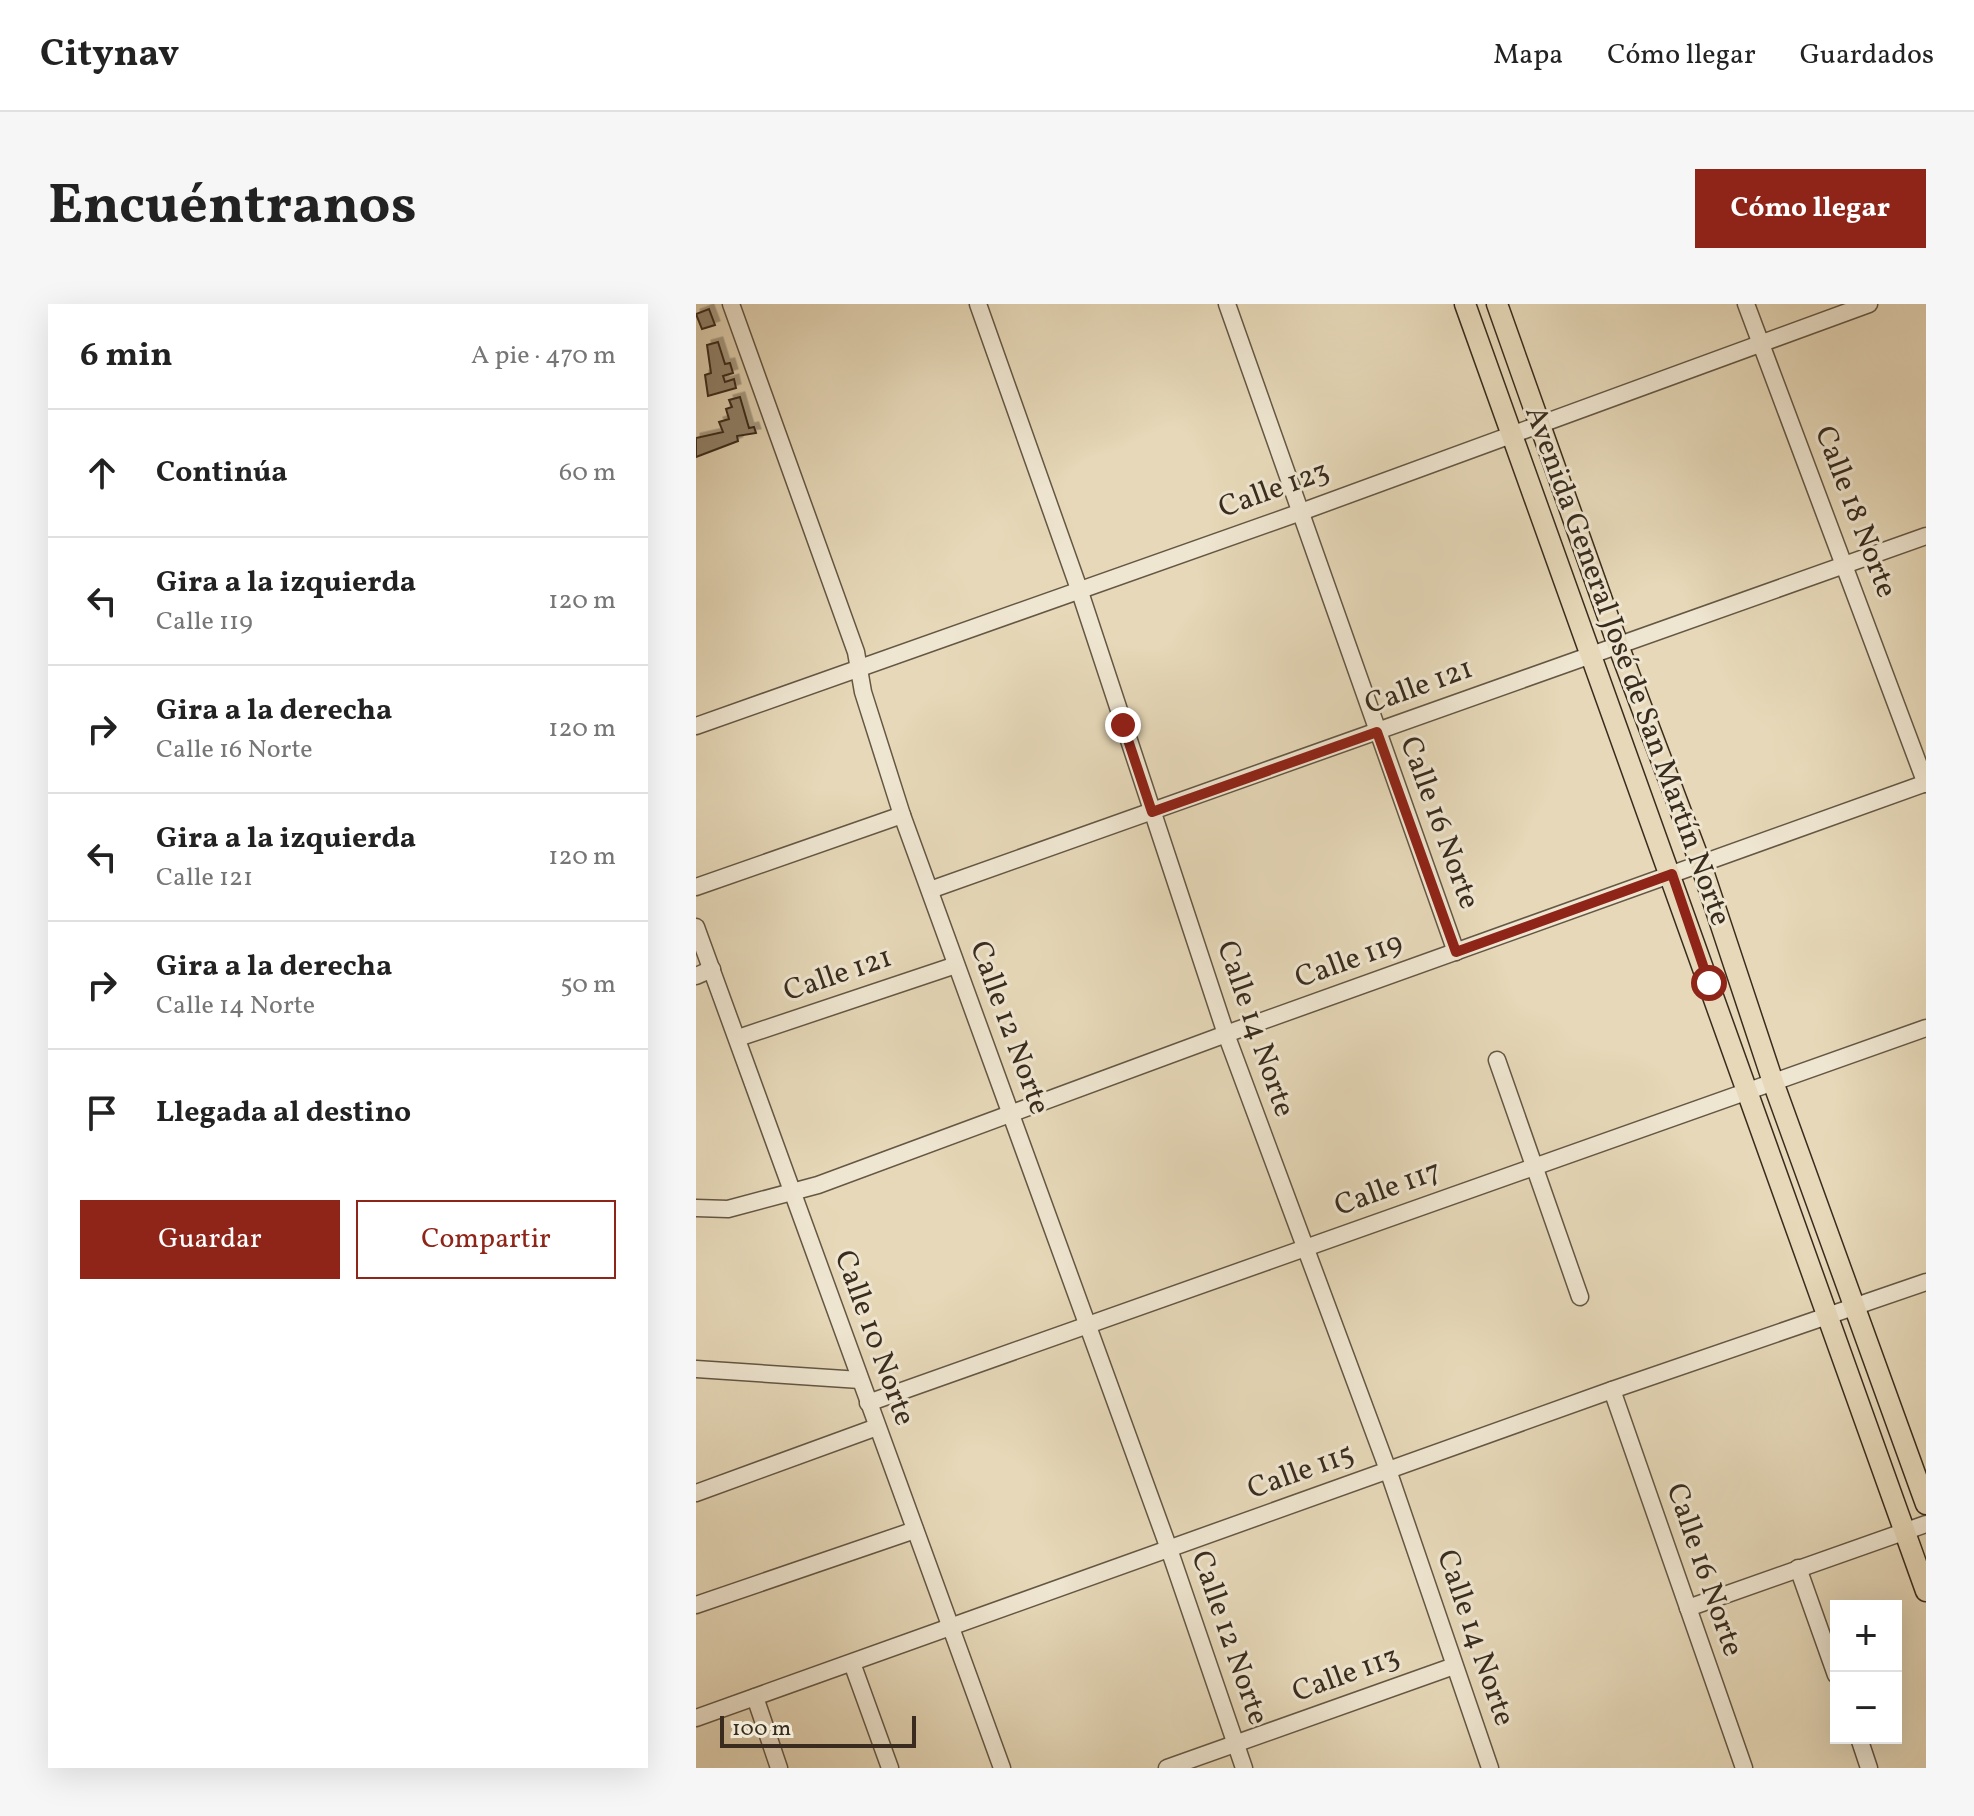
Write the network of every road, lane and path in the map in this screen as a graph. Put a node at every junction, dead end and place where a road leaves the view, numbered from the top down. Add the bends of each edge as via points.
1 (731, 304) edge
2 (978, 304) edge
3 (1227, 304) edge
4 (1465, 304) edge
5 (1497, 304) edge
6 (1746, 304) edge
7 (1869, 304) edge
8 (1762, 343) junction
9 (1540, 422) junction
10 (1511, 433) junction
11 (1301, 512) junction
12 (1926, 536) edge
13 (1845, 565) junction
14 (1079, 589) junction
15 (1618, 645) junction
16 (1593, 654) junction
17 (859, 669) junction
18 (696, 726) edge
19 (1377, 732) junction
20 (1926, 784) edge
21 (1152, 812) junction
22 (902, 815) junction
23 (1701, 865) junction
24 (1672, 874) junction
25 (696, 887) edge
26 (930, 890) junction
27 (696, 927) edge
28 (1456, 952) junction
29 (956, 965) junction
30 (712, 969) junction
31 (696, 976) edge
32 (1926, 1028) edge
33 (1226, 1034) junction
34 (738, 1038) junction
35 (1497, 1060) dead end
36 (1773, 1082) junction
37 (1745, 1092) junction
38 (1010, 1116) junction
39 (1534, 1167) junction
40 (791, 1190) junction
41 (696, 1208) edge
42 (1305, 1248) junction
43 (1926, 1282) edge
44 (1580, 1297) dead end
45 (1855, 1308) junction
46 (1826, 1319) junction
47 (1087, 1326) junction
48 (696, 1369) edge
49 (860, 1380) junction
50 (1612, 1390) junction
51 (868, 1403) junction
52 (877, 1427) junction
53 (1388, 1470) junction
54 (696, 1493) edge
55 (1926, 1504) edge
56 (1926, 1524) edge
57 (915, 1530) junction
58 (1904, 1531) junction
59 (1169, 1549) junction
60 (1798, 1568) junction
61 (1926, 1591) edge
62 (696, 1605) edge
63 (1688, 1608) junction
64 (952, 1627) junction
65 (852, 1663) junction
66 (1454, 1666) junction
67 (1835, 1672) edge
68 (755, 1697) junction
69 (696, 1718) edge
70 (1235, 1744) junction
71 (1861, 1744) edge
72 (779, 1768) edge
73 (890, 1768) edge
74 (1002, 1768) edge
75 (1167, 1768) edge
76 (1244, 1768) edge
77 (1490, 1768) edge
78 (1744, 1768) edge
79 (1869, 1768) edge

1 - 17 street, Calle 12 Norte
2 - 14 street, Calle 14 Norte
3 - 11 street, Calle 16 Norte
4 - 10 main road, Avenida General José de San Martín Norte
5 - 9 main road, Avenida General José de San Martín Norte
6 - 8 street, Calle 18 Norte
7 - 8 street, Calle 123
8 - 9 street, Calle 123
8 - 13 street, Calle 18 Norte
9 - 10 street, Calle 123
9 - 15 main road, Avenida General José de San Martín Norte
10 - 11 street, Calle 123
10 - 16 main road, Avenida General José de San Martín Norte
11 - 14 street, Calle 123
11 - 19 street, Calle 16 Norte
12 - 13 street, Calle 121
13 - 15 street, Calle 121
13 - 20 street, Calle 18 Norte
14 - 17 street, Calle 123
14 - 21 street, Calle 14 Norte
15 - 16 street, Calle 121
15 - 23 main road, Avenida General José de San Martín Norte
16 - 19 street, Calle 121
16 - 24 main road, Avenida General José de San Martín Norte
17 - 18 street, Calle 123
17 - 22 street, Calle 12 Norte
19 - 21 street, Calle 121
19 - 28 street, Calle 16 Norte
20 - 23 street, Calle 119
21 - 26 street, Calle 121
21 - 33 street, Calle 14 Norte
22 - 25 street
22 - 26 street, Calle 12 Norte
23 - 24 street, Calle 119
23 - 36 main road, Avenida General José de San Martín Norte
24 - 28 street, Calle 119
24 - 37 main road, Avenida General José de San Martín Norte
26 - 29 street, Calle 12 Norte
27 - 30 street, Calle 10 Norte
28 - 33 street, Calle 119
29 - 34 street, Calle 121
29 - 38 street, Calle 12 Norte
30 - 31 street
30 - 34 street, Calle 10 Norte
32 - 36 street, Calle 117
33 - 38 street, Calle 119
33 - 42 street, Calle 14 Norte
34 - 40 street, Calle 10 Norte
35 - 39 street
36 - 37 street, Calle 117
36 - 45 main road, Avenida General José de San Martín Norte
37 - 39 street, Calle 117
37 - 46 main road, Avenida General José de San Martín Norte
38 - 40 street, Calle 119
38 - 47 street, Calle 12 Norte
39 - 42 street, Calle 117
39 - 44 street
40 - 41 street, Calle 119 via 728,1209
40 - 49 street, Calle 10 Norte
42 - 47 street, Calle 117
42 - 53 street, Calle 14 Norte
43 - 45 street, Calle 115
45 - 46 street, Calle 115
45 - 55 main road, Avenida General José de San Martín Norte
46 - 50 street, Calle 115
46 - 58 main road, Avenida General José de San Martín Norte
47 - 51 street, Calle 117
47 - 59 street, Calle 12 Norte
48 - 49 street
49 - 51 street, Calle 10 Norte
50 - 53 street, Calle 115
50 - 63 street, Calle 16 Norte
51 - 52 street, Calle 10 Norte
52 - 54 street
52 - 57 street, Calle 10 Norte
53 - 59 street, Calle 115
53 - 66 street, Calle 14 Norte
56 - 58 street
57 - 62 street
57 - 64 street, Calle 10 Norte
58 - 60 street
58 - 61 main road, Avenida General José de San Martín Norte
59 - 64 street, Calle 115
59 - 70 street, Calle 12 Norte
60 - 63 street
60 - 67 street
63 - 78 street, Calle 16 Norte
64 - 65 street, Calle 115
64 - 74 street, Calle 10 Norte
65 - 68 street, Calle 115
65 - 73 street
66 - 70 street, Calle 113
66 - 77 street, Calle 14 Norte
68 - 69 street, Calle 115
68 - 72 street
70 - 75 street, Calle 113
70 - 76 street, Calle 12 Norte
71 - 79 street

